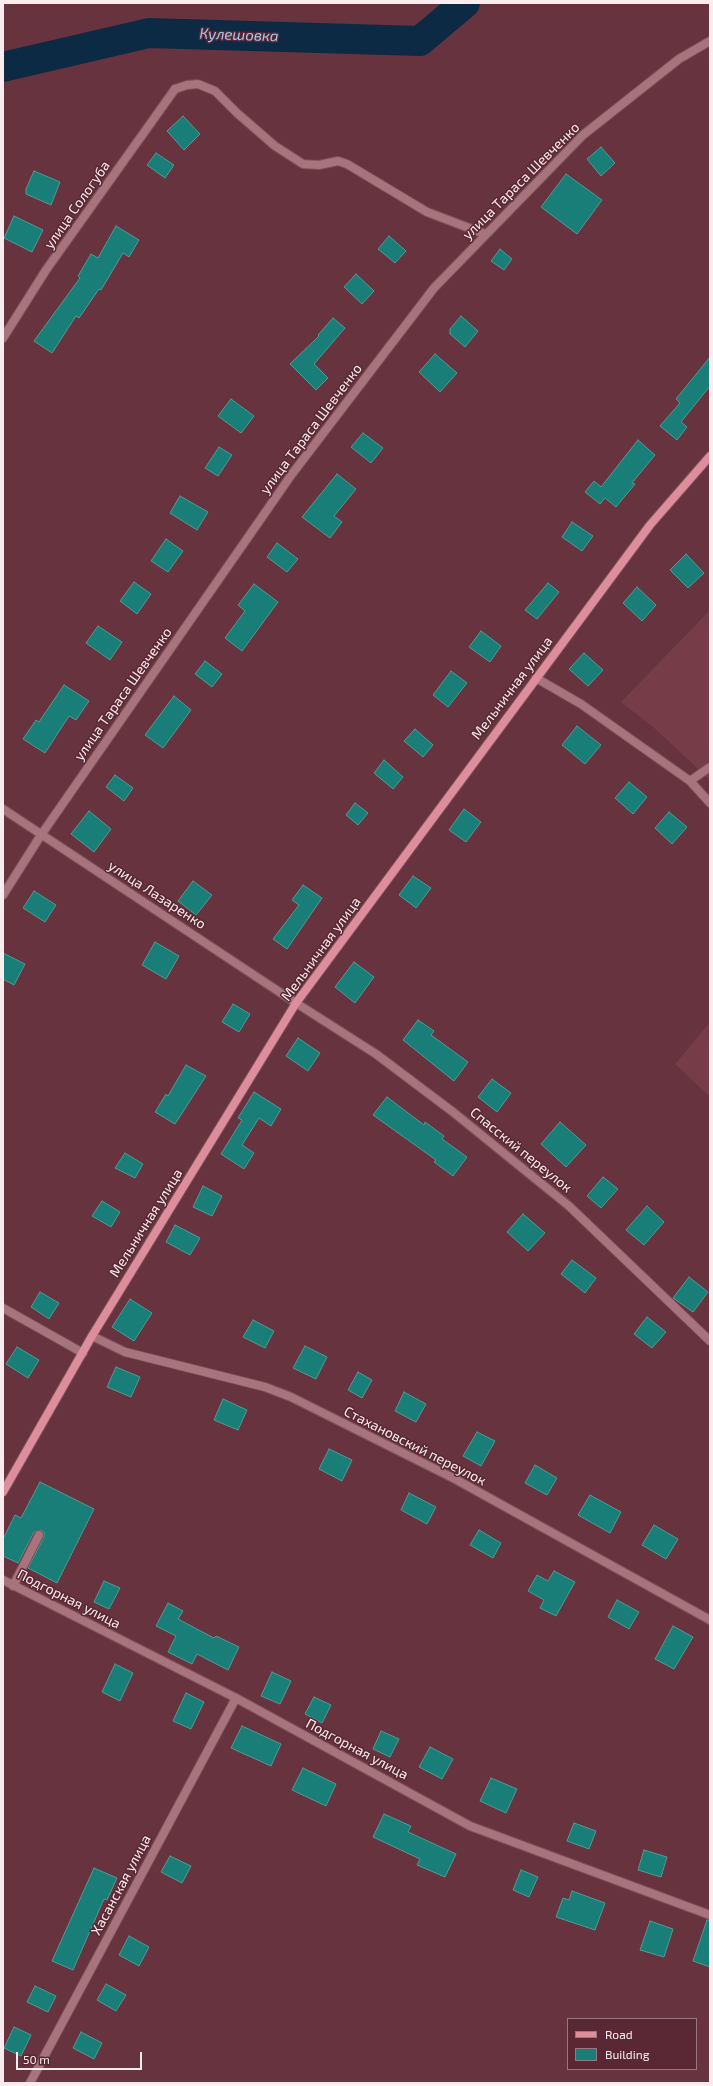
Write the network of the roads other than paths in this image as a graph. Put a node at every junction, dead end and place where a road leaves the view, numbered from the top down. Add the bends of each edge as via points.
1 (710, 41) edge
2 (485, 234) junction
3 (3, 338) edge
4 (710, 456) edge
5 (536, 678) junction
6 (710, 767) edge
7 (690, 781) junction
8 (710, 803) edge
9 (3, 809) edge
10 (41, 835) junction
11 (3, 895) edge
12 (296, 1003) junction
13 (3, 1308) edge
14 (92, 1336) junction
15 (710, 1341) edge
16 (83, 1353) junction
17 (3, 1492) edge
18 (39, 1535) dead end
19 (3, 1580) edge
20 (13, 1586) junction
21 (710, 1620) edge
22 (236, 1698) junction
23 (710, 1915) edge
24 (30, 2083) edge

1 - 2 street, улица Тараса Шевченко via 679,60 583,135
2 - 3 street, улица Сологуба via 427,212 347,164 338,161 319,165 303,164 275,146 237,114 215,90 198,84 187,85 175,88 46,270
2 - 10 street, улица Тараса Шевченко via 434,288 292,474
4 - 5 main road, Мельничная улица via 650,525
5 - 7 street via 581,704
5 - 12 main road, Мельничная улица
6 - 7 street
7 - 8 street
9 - 10 street, улица Лазаренко
10 - 11 street, улица Тараса Шевченко
10 - 12 street, улица Лазаренко
12 - 14 main road, Мельничная улица
12 - 15 street, Спасский переулок via 376,1054 454,1112 563,1201
13 - 16 street
14 - 16 main road, Мельничная улица
14 - 21 street, Стахановский переулок via 126,1352 265,1387 291,1398 455,1479
16 - 17 main road, Мельничная улица
18 - 20 street
19 - 20 street, Подгорная улица
20 - 22 street, Подгорная улица
22 - 23 street, Подгорная улица via 470,1826
22 - 24 street, Хасанская улица

